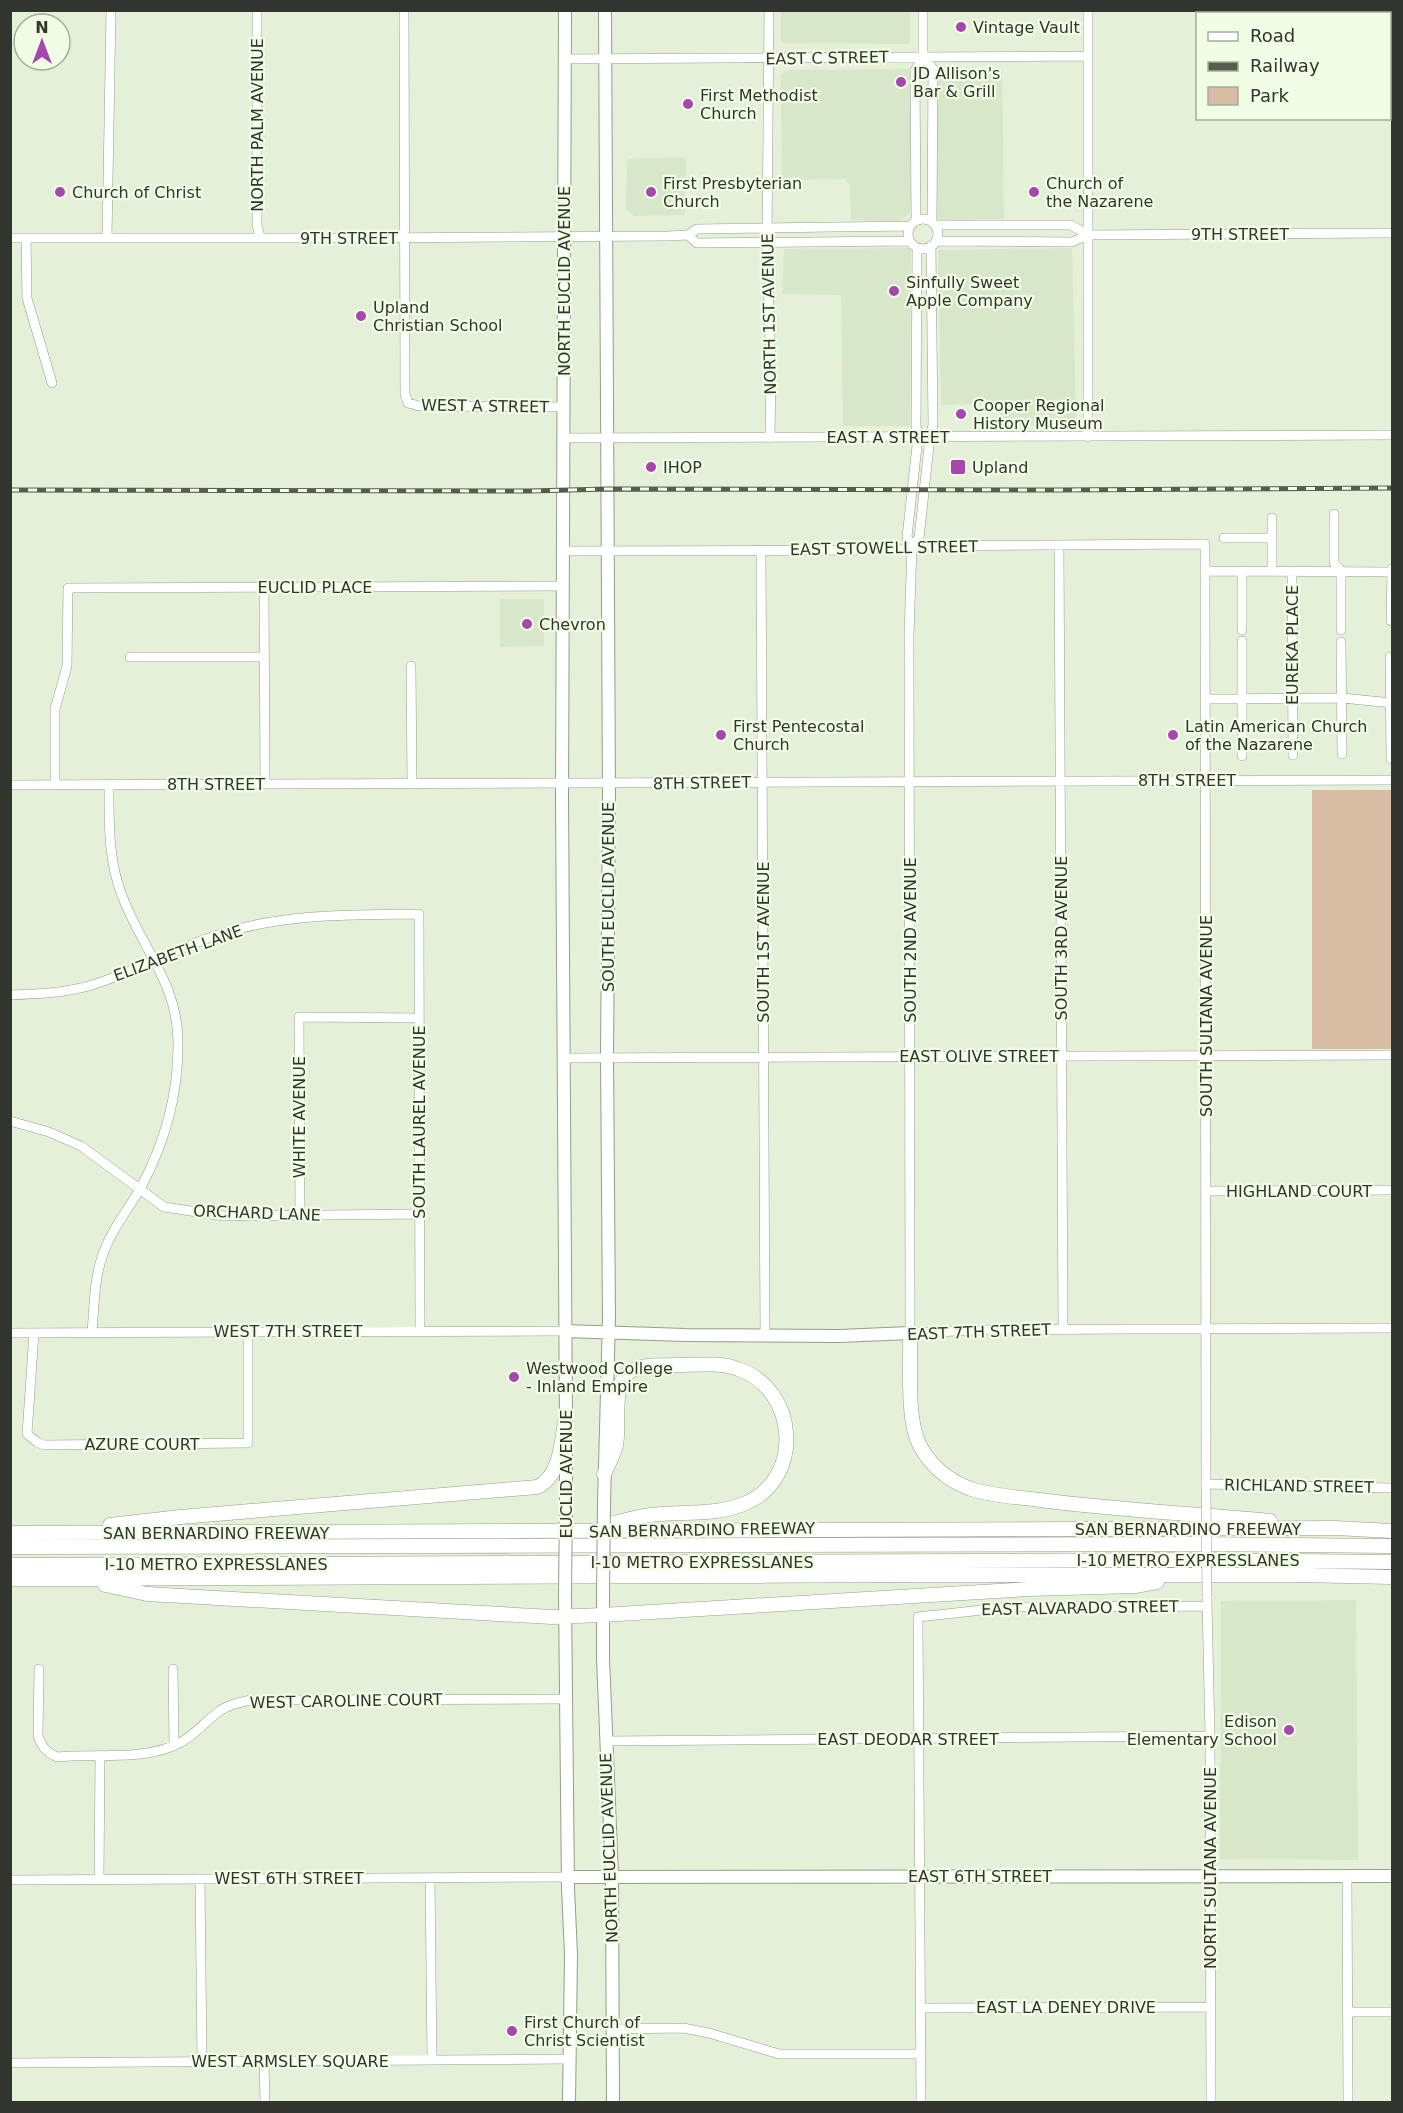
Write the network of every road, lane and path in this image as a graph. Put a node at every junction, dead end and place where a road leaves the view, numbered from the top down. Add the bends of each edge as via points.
1 (111, 10) edge
2 (257, 10) edge
3 (404, 10) edge
4 (565, 10) edge
5 (605, 10) edge
6 (769, 10) edge
7 (923, 10) edge
8 (1088, 10) edge
9 (1088, 56) junction
10 (923, 57) junction
11 (565, 59) junction
12 (606, 59) junction
13 (769, 59) junction
14 (913, 223) junction
15 (933, 224) junction
16 (767, 227) junction
17 (1392, 233) edge
18 (688, 235) junction
19 (1088, 235) junction
20 (606, 236) junction
21 (107, 237) junction
22 (564, 237) junction
23 (10, 238) edge
24 (26, 238) junction
25 (260, 238) junction
26 (404, 238) junction
27 (767, 242) junction
28 (934, 243) junction
29 (914, 244) junction
30 (52, 383) dead end
31 (563, 407) junction
32 (1392, 435) edge
33 (918, 437) junction
34 (930, 437) junction
35 (1088, 437) junction
36 (563, 438) junction
37 (608, 438) junction
38 (770, 438) junction
39 (1334, 514) dead end
40 (1272, 518) dead end
41 (1224, 538) dead end
42 (1272, 538) junction
43 (1205, 544) joint
44 (1059, 545) junction
45 (912, 546) junction
46 (761, 549) junction
47 (562, 551) junction
48 (608, 551) junction
49 (1205, 571) junction
50 (1242, 571) junction
51 (1272, 571) junction
52 (1292, 571) junction
53 (1392, 571) edge
54 (1341, 572) junction
55 (562, 586) junction
56 (264, 588) junction
57 (1391, 621) dead end
58 (1242, 630) dead end
59 (1341, 630) dead end
60 (1242, 641) dead end
61 (1341, 642) dead end
62 (130, 657) dead end
63 (264, 657) junction
64 (1390, 657) dead end
65 (411, 666) dead end
66 (1205, 699) junction
67 (1243, 699) junction
68 (1292, 699) junction
69 (1342, 699) junction
70 (1391, 703) edge
71 (1342, 754) dead end
72 (1293, 755) dead end
73 (1242, 756) dead end
74 (1390, 759) dead end
75 (1205, 780) junction
76 (1392, 780) edge
77 (1060, 781) junction
78 (762, 782) junction
79 (909, 782) junction
80 (265, 784) junction
81 (412, 784) junction
82 (562, 784) junction
83 (609, 784) junction
84 (10, 785) edge
85 (54, 785) junction
86 (109, 785) junction
87 (419, 914) joint
88 (154, 959) junction
89 (10, 995) edge
90 (419, 1018) junction
91 (1206, 1055) junction
92 (1392, 1055) edge
93 (910, 1056) junction
94 (1061, 1056) junction
95 (607, 1057) junction
96 (763, 1057) junction
97 (565, 1058) junction
98 (10, 1121) edge
99 (139, 1190) junction
100 (1392, 1190) edge
101 (1206, 1191) junction
102 (420, 1214) junction
103 (300, 1215) junction
104 (1392, 1328) edge
105 (1206, 1329) junction
106 (1063, 1330) junction
107 (248, 1331) junction
108 (420, 1331) junction
109 (565, 1331) junction
110 (608, 1333) junction
111 (10, 1334) edge
112 (34, 1334) junction
113 (92, 1334) junction
114 (910, 1334) junction
115 (765, 1335) junction
116 (566, 1415) junction
117 (604, 1474) junction
118 (1206, 1486) junction
119 (1392, 1488) edge
120 (1335, 1528) junction
121 (577, 1531) junction
122 (1392, 1531) edge
123 (10, 1533) edge
124 (42, 1533) junction
125 (1392, 1546) edge
126 (10, 1547) edge
127 (1392, 1562) edge
128 (10, 1565) edge
129 (1191, 1575) junction
130 (1392, 1577) edge
131 (79, 1579) junction
132 (10, 1580) edge
133 (1207, 1601) junction
134 (602, 1615) junction
135 (566, 1616) junction
136 (39, 1669) dead end
137 (173, 1669) dead end
138 (566, 1699) junction
139 (1210, 1736) junction
140 (919, 1739) junction
141 (606, 1740) junction
142 (174, 1746) junction
143 (100, 1755) junction
144 (568, 1876) junction
145 (612, 1876) junction
146 (921, 1876) junction
147 (1210, 1876) junction
148 (1347, 1876) junction
149 (1392, 1876) edge
150 (430, 1878) junction
151 (99, 1879) junction
152 (201, 1879) junction
153 (10, 1880) edge
154 (1211, 2007) junction
155 (921, 2008) junction
156 (1347, 2012) junction
157 (1392, 2012) edge
158 (613, 2029) junction
159 (921, 2054) junction
160 (569, 2059) junction
161 (432, 2060) junction
162 (202, 2062) junction
163 (264, 2062) junction
164 (10, 2063) edge
165 (265, 2103) edge
166 (569, 2103) edge
167 (613, 2103) edge
168 (921, 2103) edge
169 (1211, 2103) edge
170 (1348, 2103) edge

1 - 21 street
2 - 25 street, NORTH PALM AVENUE
3 - 26 street
4 - 11 main road, NORTH EUCLID AVENUE
5 - 12 main road
6 - 13 street, NORTH 1ST AVENUE
7 - 10 street
8 - 9 street
9 - 10 street, EAST C STREET
9 - 19 street
10 - 13 street, EAST C STREET
10 - 14 street via 915,71
10 - 15 street via 933,69
11 - 12 street, EAST C STREET
11 - 22 main road, NORTH EUCLID AVENUE
12 - 13 street, EAST C STREET
12 - 20 main road
13 - 16 street, NORTH 1ST AVENUE
14 - 15 street via 925,219
14 - 16 street, 9TH STREET
14 - 29 street via 908,233
15 - 19 street, 9TH STREET via 1071,225
15 - 28 street via 938,234
16 - 18 street, 9TH STREET via 697,229
16 - 27 street, NORTH 1ST AVENUE
17 - 19 street, 9TH STREET
18 - 20 street, 9TH STREET
18 - 27 street, 9TH STREET via 697,243
19 - 28 street, 9TH STREET via 1072,242
19 - 35 street
20 - 22 street, 9TH STREET
20 - 37 main road
21 - 24 street, 9TH STREET
21 - 25 street, 9TH STREET
22 - 26 street, 9TH STREET
22 - 31 main road, NORTH EUCLID AVENUE
23 - 24 street, 9TH STREET
24 - 30 street via 27,298
25 - 26 street, 9TH STREET
26 - 31 street, WEST A STREET via 408,403
27 - 29 street, 9TH STREET
27 - 38 street, NORTH 1ST AVENUE
28 - 29 street via 924,249
28 - 34 street, SOUTH 2ND AVENUE
29 - 33 street, SOUTH 2ND AVENUE
31 - 36 main road, NORTH EUCLID AVENUE
32 - 35 street, EAST A STREET
33 - 34 street, EAST A STREET
33 - 38 street, EAST A STREET
33 - 45 street, SOUTH 2ND AVENUE via 907,537
34 - 35 street, EAST A STREET
34 - 45 street, SOUTH 2ND AVENUE via 919,538
36 - 37 street, EAST A STREET
36 - 47 main road, NORTH EUCLID AVENUE
37 - 38 street, EAST A STREET
37 - 48 main road
39 - 54 street via 1334,563
40 - 42 street, EUREKA PLACE
41 - 42 street
42 - 51 street, EUREKA PLACE
43 - 44 street, EAST STOWELL STREET
43 - 49 street, SOUTH SULTANA AVENUE
44 - 45 street, EAST STOWELL STREET
44 - 77 street, SOUTH 3RD AVENUE
45 - 46 street, EAST STOWELL STREET via 901,550
45 - 79 street, SOUTH 2ND AVENUE
46 - 48 street, EAST STOWELL STREET
46 - 78 street, SOUTH 1ST AVENUE
47 - 48 street, EAST STOWELL STREET
47 - 55 main road
48 - 83 main road, SOUTH EUCLID AVENUE
49 - 50 street
49 - 66 street, SOUTH SULTANA AVENUE
50 - 51 street
50 - 58 street
51 - 52 street
52 - 54 street
52 - 68 street, EUREKA PLACE
53 - 54 street
53 - 57 street
54 - 59 street
55 - 56 street, EUCLID PLACE
55 - 82 main road
56 - 63 street
56 - 85 street, EUCLID PLACE via 68,588 67,666 55,709
60 - 67 street
61 - 69 street
62 - 63 street
63 - 80 street
64 - 70 street
65 - 81 street
66 - 67 street
66 - 75 street, SOUTH SULTANA AVENUE
67 - 68 street
67 - 73 street
68 - 69 street
68 - 72 street, EUREKA PLACE
69 - 70 street
69 - 71 street
70 - 74 street
75 - 76 street, 8TH STREET
75 - 77 street, 8TH STREET
75 - 91 street, SOUTH SULTANA AVENUE
77 - 79 street, 8TH STREET
77 - 94 street, SOUTH 3RD AVENUE
78 - 79 street, 8TH STREET
78 - 83 street, 8TH STREET
78 - 96 street, SOUTH 1ST AVENUE
79 - 93 street, SOUTH 2ND AVENUE
80 - 81 street, 8TH STREET
80 - 86 street, 8TH STREET
81 - 82 street, 8TH STREET
82 - 83 street, 8TH STREET
82 - 97 main road
83 - 95 main road, SOUTH EUCLID AVENUE
84 - 85 street, 8TH STREET
85 - 86 street, 8TH STREET
86 - 88 street via 109,838 122,895
87 - 88 street, ELIZABETH LANE via 323,915 277,920 224,933
87 - 90 street, SOUTH LAUREL AVENUE
88 - 89 street, ELIZABETH LANE via 71,990
88 - 99 street via 174,1012 178,1043 176,1084 157,1157
90 - 102 street, SOUTH LAUREL AVENUE
90 - 103 street, WHITE AVENUE via 299,1017
91 - 92 street, EAST OLIVE STREET
91 - 94 street, EAST OLIVE STREET
91 - 101 street, SOUTH SULTANA AVENUE
93 - 94 street, EAST OLIVE STREET
93 - 96 street, EAST OLIVE STREET
93 - 114 street, SOUTH 2ND AVENUE
94 - 106 street, SOUTH 3RD AVENUE
95 - 96 street, EAST OLIVE STREET
95 - 97 street, EAST OLIVE STREET
95 - 110 main road, SOUTH EUCLID AVENUE
96 - 115 street, SOUTH 1ST AVENUE
97 - 109 main road, EUCLID AVENUE
98 - 99 street, ORCHARD LANE via 81,1146
99 - 103 street, ORCHARD LANE via 164,1207 192,1212
99 - 113 street via 102,1256
100 - 101 street, HIGHLAND COURT
101 - 105 street, SOUTH SULTANA AVENUE
102 - 103 street, ORCHARD LANE
102 - 108 street, SOUTH LAUREL AVENUE
104 - 105 street, EAST 7TH STREET
105 - 106 street, EAST 7TH STREET
105 - 118 street, SOUTH SULTANA AVENUE
106 - 114 street, EAST 7TH STREET
107 - 108 street, WEST 7TH STREET
107 - 112 street, AZURE COURT via 248,1443 37,1442 27,1434
107 - 113 street, WEST 7TH STREET
108 - 109 street, WEST 7TH STREET
109 - 110 main road, EAST 7TH STREET
109 - 116 main road, EUCLID AVENUE
110 - 115 main road, EAST 7TH STREET
110 - 117 main road
111 - 112 street, WEST 7TH STREET
112 - 113 street, WEST 7TH STREET
114 - 115 main road, EAST 7TH STREET
114 - 120 highway via 915,1432 933,1464 961,1485 988,1493 1065,1503
116 - 124 highway via 551,1476 537,1487 180,1517
116 - 135 main road, EUCLID AVENUE, bridge
117 - 121 highway via 616,1445 622,1381 640,1368 738,1368 764,1384 783,1413 785,1456 773,1483 758,1497 734,1508 651,1515
117 - 134 main road, NORTH EUCLID AVENUE, bridge
118 - 119 street, RICHLAND STREET
118 - 133 street, SOUTH SULTANA AVENUE, bridge
120 - 121 highway, SAN BERNARDINO FREEWAY
120 - 122 highway, SAN BERNARDINO FREEWAY
121 - 124 highway, SAN BERNARDINO FREEWAY
123 - 124 highway, SAN BERNARDINO FREEWAY
125 - 126 highway, I-10 METRO EXPRESSLANES
127 - 128 highway, I-10 METRO EXPRESSLANES
129 - 130 highway
129 - 131 highway
129 - 134 highway via 1135,1586
131 - 132 highway
131 - 135 highway via 147,1594
133 - 139 street, NORTH SULTANA AVENUE
133 - 140 street, EAST ALVARADO STREET via 1010,1607 918,1617
134 - 135 highway
134 - 141 main road, NORTH EUCLID AVENUE
135 - 138 main road
136 - 143 street, WEST CAROLINE COURT via 42,1746 57,1757
137 - 142 street
138 - 142 street, WEST CAROLINE COURT via 251,1700 222,1710
138 - 144 main road
139 - 140 street, EAST DEODAR STREET
139 - 147 street, NORTH SULTANA AVENUE
140 - 141 street, EAST DEODAR STREET
140 - 146 street
141 - 145 main road, NORTH EUCLID AVENUE
142 - 143 street, WEST CAROLINE COURT via 154,1752
143 - 151 street
144 - 145 main road, EAST 6TH STREET
144 - 150 street, WEST 6TH STREET
144 - 160 main road
145 - 146 main road, EAST 6TH STREET
145 - 158 main road, NORTH EUCLID AVENUE
146 - 147 main road, EAST 6TH STREET
146 - 155 street
147 - 148 main road, EAST 6TH STREET
147 - 154 street, NORTH SULTANA AVENUE
148 - 149 main road, EAST 6TH STREET
148 - 156 street
150 - 152 street, WEST 6TH STREET
150 - 161 street
151 - 152 street, WEST 6TH STREET
151 - 153 street, WEST 6TH STREET
152 - 162 street
154 - 155 street, EAST LA DENEY DRIVE
154 - 169 street, NORTH SULTANA AVENUE
155 - 159 street
156 - 157 street
156 - 170 street
158 - 159 street via 683,2028 779,2054
158 - 167 main road, NORTH EUCLID AVENUE
159 - 168 street
160 - 161 street, WEST ARMSLEY SQUARE
160 - 166 main road
161 - 163 street, WEST ARMSLEY SQUARE
162 - 163 street, WEST ARMSLEY SQUARE
162 - 164 street, WEST ARMSLEY SQUARE
163 - 165 street

